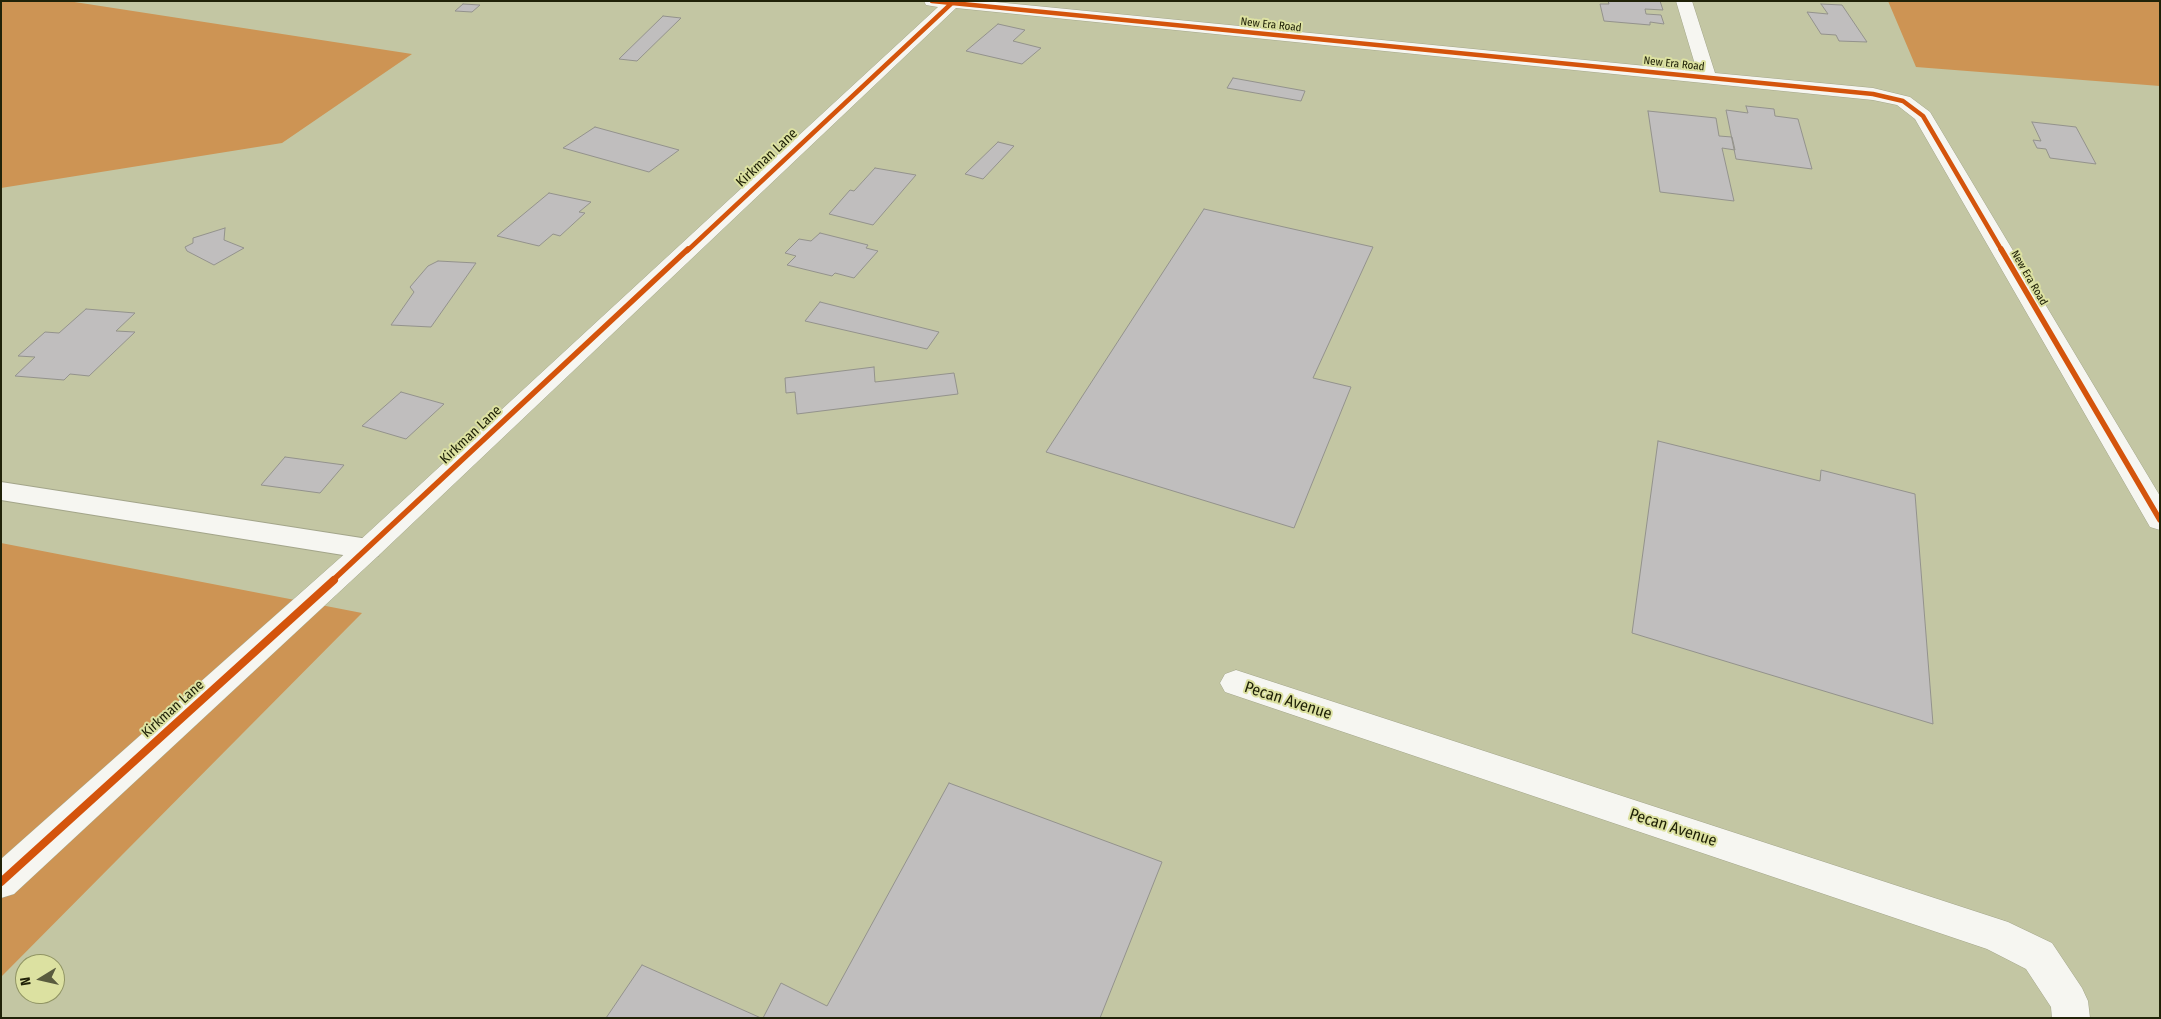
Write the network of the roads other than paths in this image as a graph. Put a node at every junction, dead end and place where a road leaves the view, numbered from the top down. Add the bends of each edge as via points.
1 (1684, 1) edge
2 (946, 2) edge
3 (1708, 78) junction
4 (1, 491) edge
5 (2160, 520) edge
6 (368, 549) junction
7 (1236, 683) dead end
8 (1, 882) edge
9 (2071, 1018) edge

1 - 3 street
2 - 3 street, New Era Road
2 - 6 street, Kirkman Lane
3 - 5 street, New Era Road via 1873,94 1903,101 1923,116
4 - 6 lane
6 - 8 street, Kirkman Lane
7 - 9 street, Pecan Avenue via 1995,934 2039,956 2069,1001

